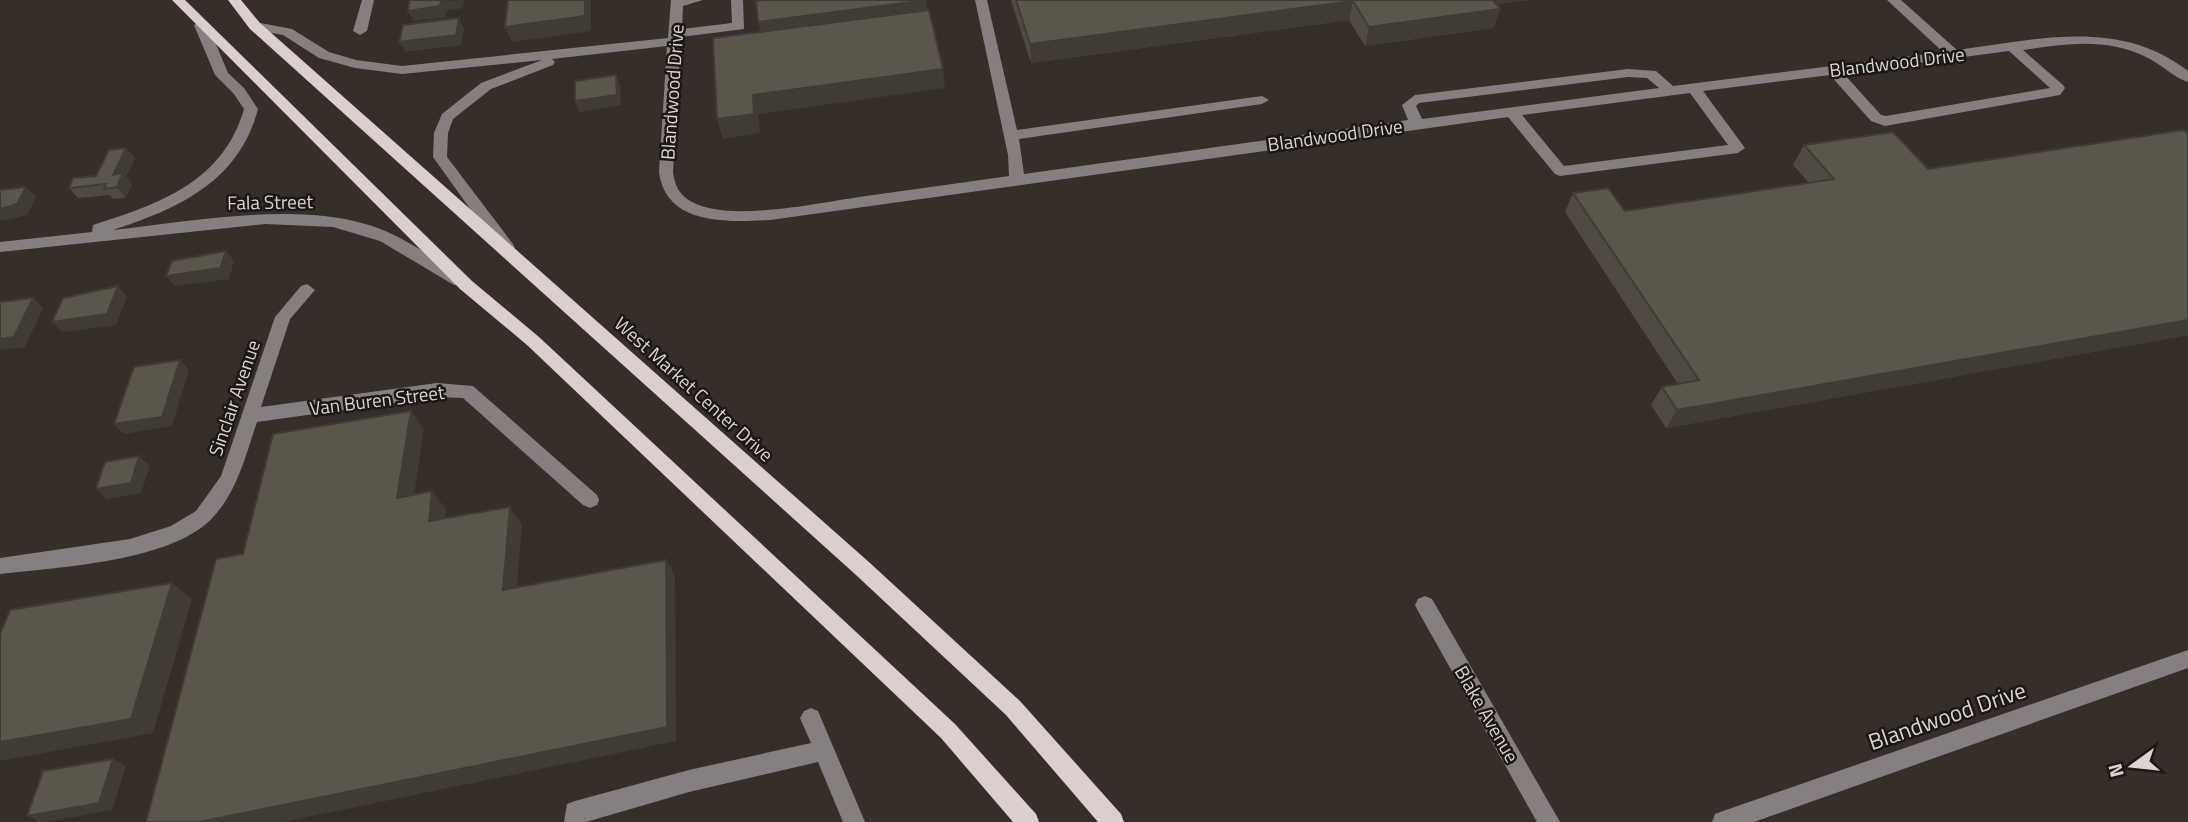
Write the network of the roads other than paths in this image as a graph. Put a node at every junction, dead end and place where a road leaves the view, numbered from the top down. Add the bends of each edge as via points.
1 (178, 0) edge
2 (234, 0) edge
3 (368, 0) edge
4 (697, 0) edge
5 (737, 0) edge
6 (981, 0) edge
7 (1893, 0) edge
8 (677, 1) edge
9 (201, 25) junction
10 (255, 26) junction
11 (360, 31) dead end
12 (676, 38) junction
13 (2012, 47) junction
14 (571, 54) junction
15 (1953, 54) junction
16 (1833, 70) junction
17 (2188, 78) edge
18 (1694, 88) junction
19 (1670, 91) junction
20 (1262, 100) dead end
21 (1512, 112) junction
22 (1417, 124) junction
23 (1011, 135) junction
24 (1017, 180) junction
25 (60, 241) junction
26 (0, 247) edge
27 (512, 255) junction
28 (467, 285) junction
29 (307, 290) dead end
30 (250, 416) junction
31 (590, 500) dead end
32 (0, 566) edge
33 (1425, 605) dead end
34 (2188, 659) edge
35 (811, 718) dead end
36 (825, 750) junction
37 (575, 822) edge
38 (854, 822) edge
39 (1028, 822) edge
40 (1113, 822) edge
41 (1549, 822) edge
42 (1723, 822) edge

1 - 9 main road
2 - 10 main road, West Market Center Drive
3 - 11 street
4 - 8 street
5 - 12 street via 739,26
6 - 23 street
7 - 15 street
8 - 12 street, Blandwood Drive
9 - 25 street, Fala Street via 222,75 251,109 241,142 210,177 189,190 140,214
9 - 28 main road
10 - 14 street via 287,32 324,55 402,70
10 - 27 main road, West Market Center Drive
12 - 14 street
12 - 24 street, Blandwood Drive via 666,172 670,190 702,211 723,217 770,215
13 - 15 street, Blandwood Drive
13 - 16 street via 2058,88 2055,92 1885,121 1876,118
13 - 17 street, Blandwood Drive via 2074,39 2112,40 2149,52
14 - 27 street via 486,86 447,117 441,133 440,157
15 - 16 street, Blandwood Drive
16 - 18 street, Blandwood Drive
18 - 19 street, Blandwood Drive
18 - 21 street via 1738,148 1560,171
19 - 21 street, Blandwood Drive
19 - 22 street via 1651,74 1629,73 1415,99 1409,105
20 - 23 street
21 - 22 street, Blandwood Drive
22 - 24 street, Blandwood Drive
23 - 24 street
25 - 26 street, Fala Street
25 - 28 street, Fala Street via 265,219 333,222 386,237
27 - 40 main road, West Market Center Drive via 1013,708
28 - 39 main road via 533,341 948,731
29 - 30 street, Sinclair Avenue via 283,317
30 - 31 street, Van Buren Street via 437,390 467,391
30 - 32 street, Sinclair Avenue via 229,478 199,520 152,543
33 - 41 street, Blake Avenue
34 - 42 street, Blandwood Drive
35 - 36 street
36 - 37 street via 575,812
36 - 38 street

